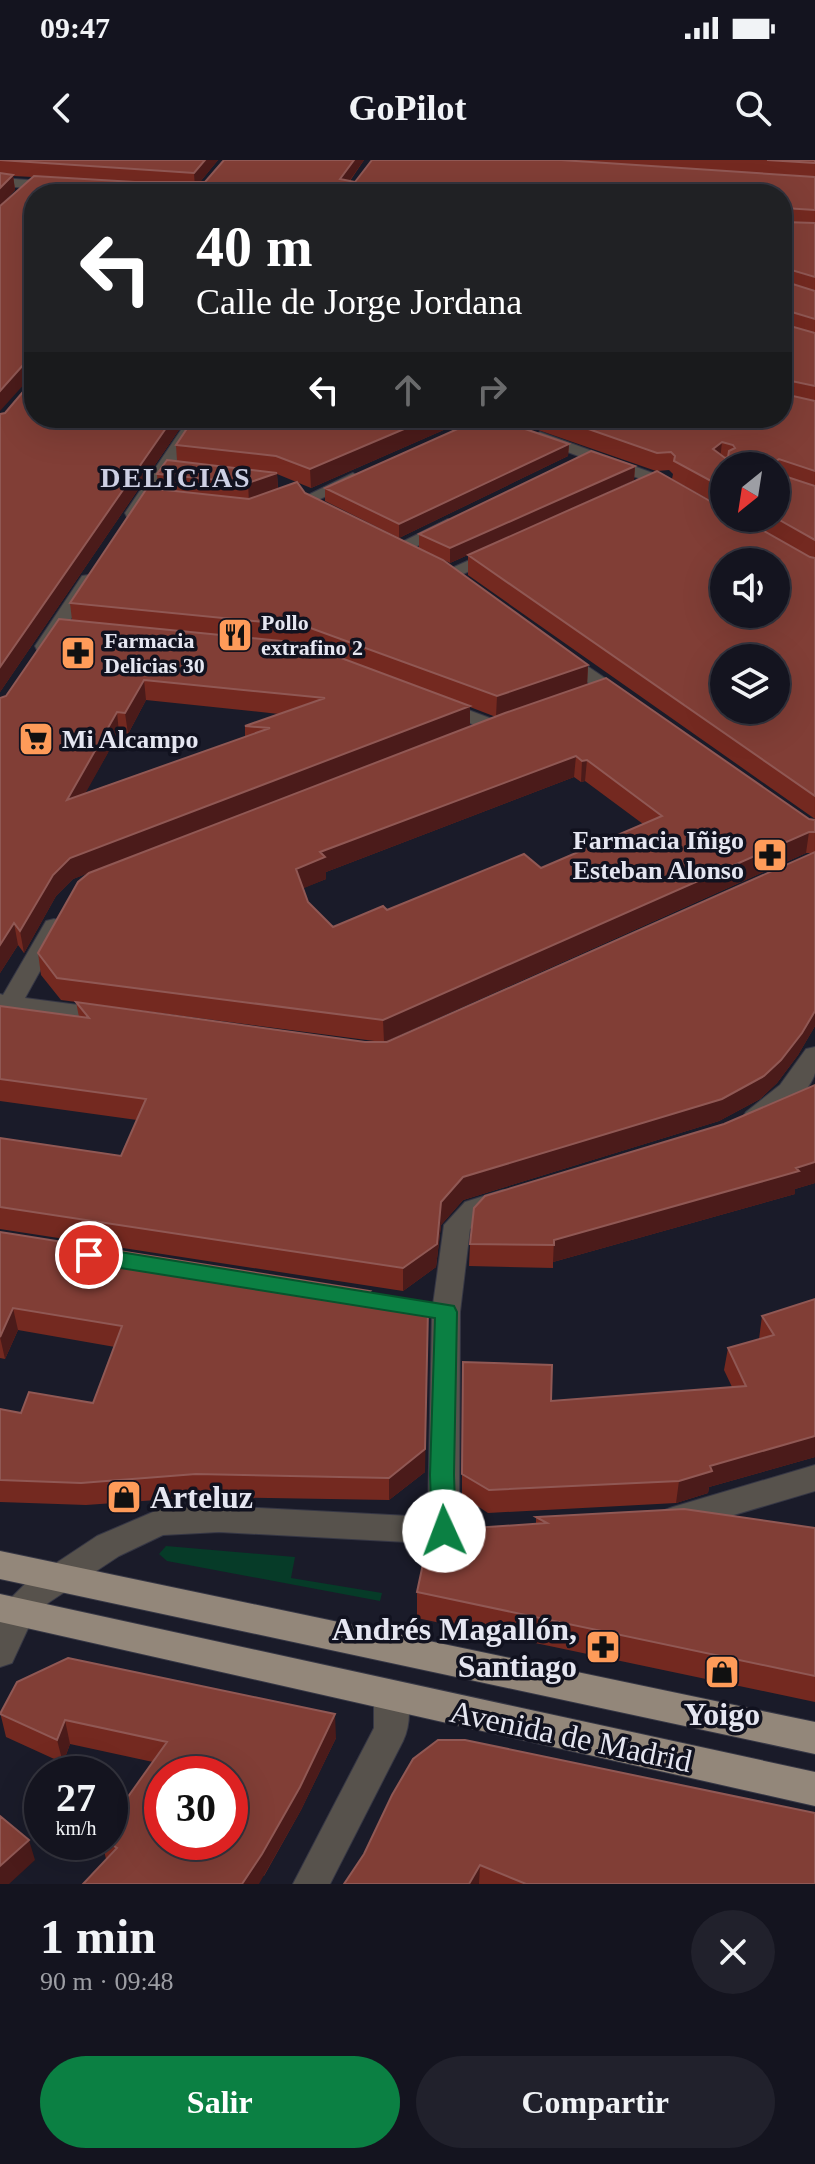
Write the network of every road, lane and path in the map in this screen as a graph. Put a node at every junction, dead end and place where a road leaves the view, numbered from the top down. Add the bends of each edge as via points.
1 (0, 182) edge
2 (32, 184) edge
3 (24, 191) edge
4 (17, 198) edge
5 (192, 428) edge
6 (517, 429) edge
7 (591, 455) junction
8 (563, 468) edge
9 (363, 474) edge
10 (661, 477) junction
11 (628, 492) edge
12 (312, 500) edge
13 (692, 500) edge
14 (469, 514) edge
15 (125, 525) edge
16 (505, 548) edge
17 (98, 565) edge
18 (547, 644) edge
19 (31, 664) edge
20 (607, 688) junction
21 (579, 697) edge
22 (423, 699) edge
23 (633, 705) edge
24 (467, 738) edge
25 (62, 911) edge
26 (5, 1002) edge
27 (134, 1020) edge
28 (815, 1055) edge
29 (733, 1128) edge
30 (533, 1191) edge
31 (416, 1307) edge
32 (446, 1312) junction
33 (815, 1478) edge
34 (753, 1527) edge
35 (491, 1529) edge
36 (444, 1531) junction
37 (0, 1565) edge
38 (60, 1576) junction
39 (10, 1610) edge
40 (0, 1652) edge
41 (391, 1696) junction
42 (815, 1738) edge
43 (815, 1789) edge
44 (311, 1884) edge

1 - 2 street
3 - 4 street
5 - 15 street via 151,500
6 - 7 street
7 - 8 street
7 - 10 street
9 - 12 street
10 - 11 street
10 - 13 street
14 - 16 street via 394,544 444,570
17 - 19 street via 62,630
18 - 20 street
20 - 21 street
20 - 23 street
22 - 24 street via 503,724
25 - 26 street
26 - 27 street
28 - 29 street via 775,1106
30 - 32 street via 463,1216 457,1225
31 - 32 street
32 - 36 street
33 - 34 street via 661,1520
35 - 36 street
36 - 38 street via 219,1519 160,1522 129,1534
37 - 38 main road, Avenida de Madrid
38 - 39 street
38 - 42 main road, Avenida de Madrid
39 - 40 street
39 - 41 main road, Avenida de Madrid
41 - 43 main road, Avenida de Madrid
41 - 44 street via 391,1730

